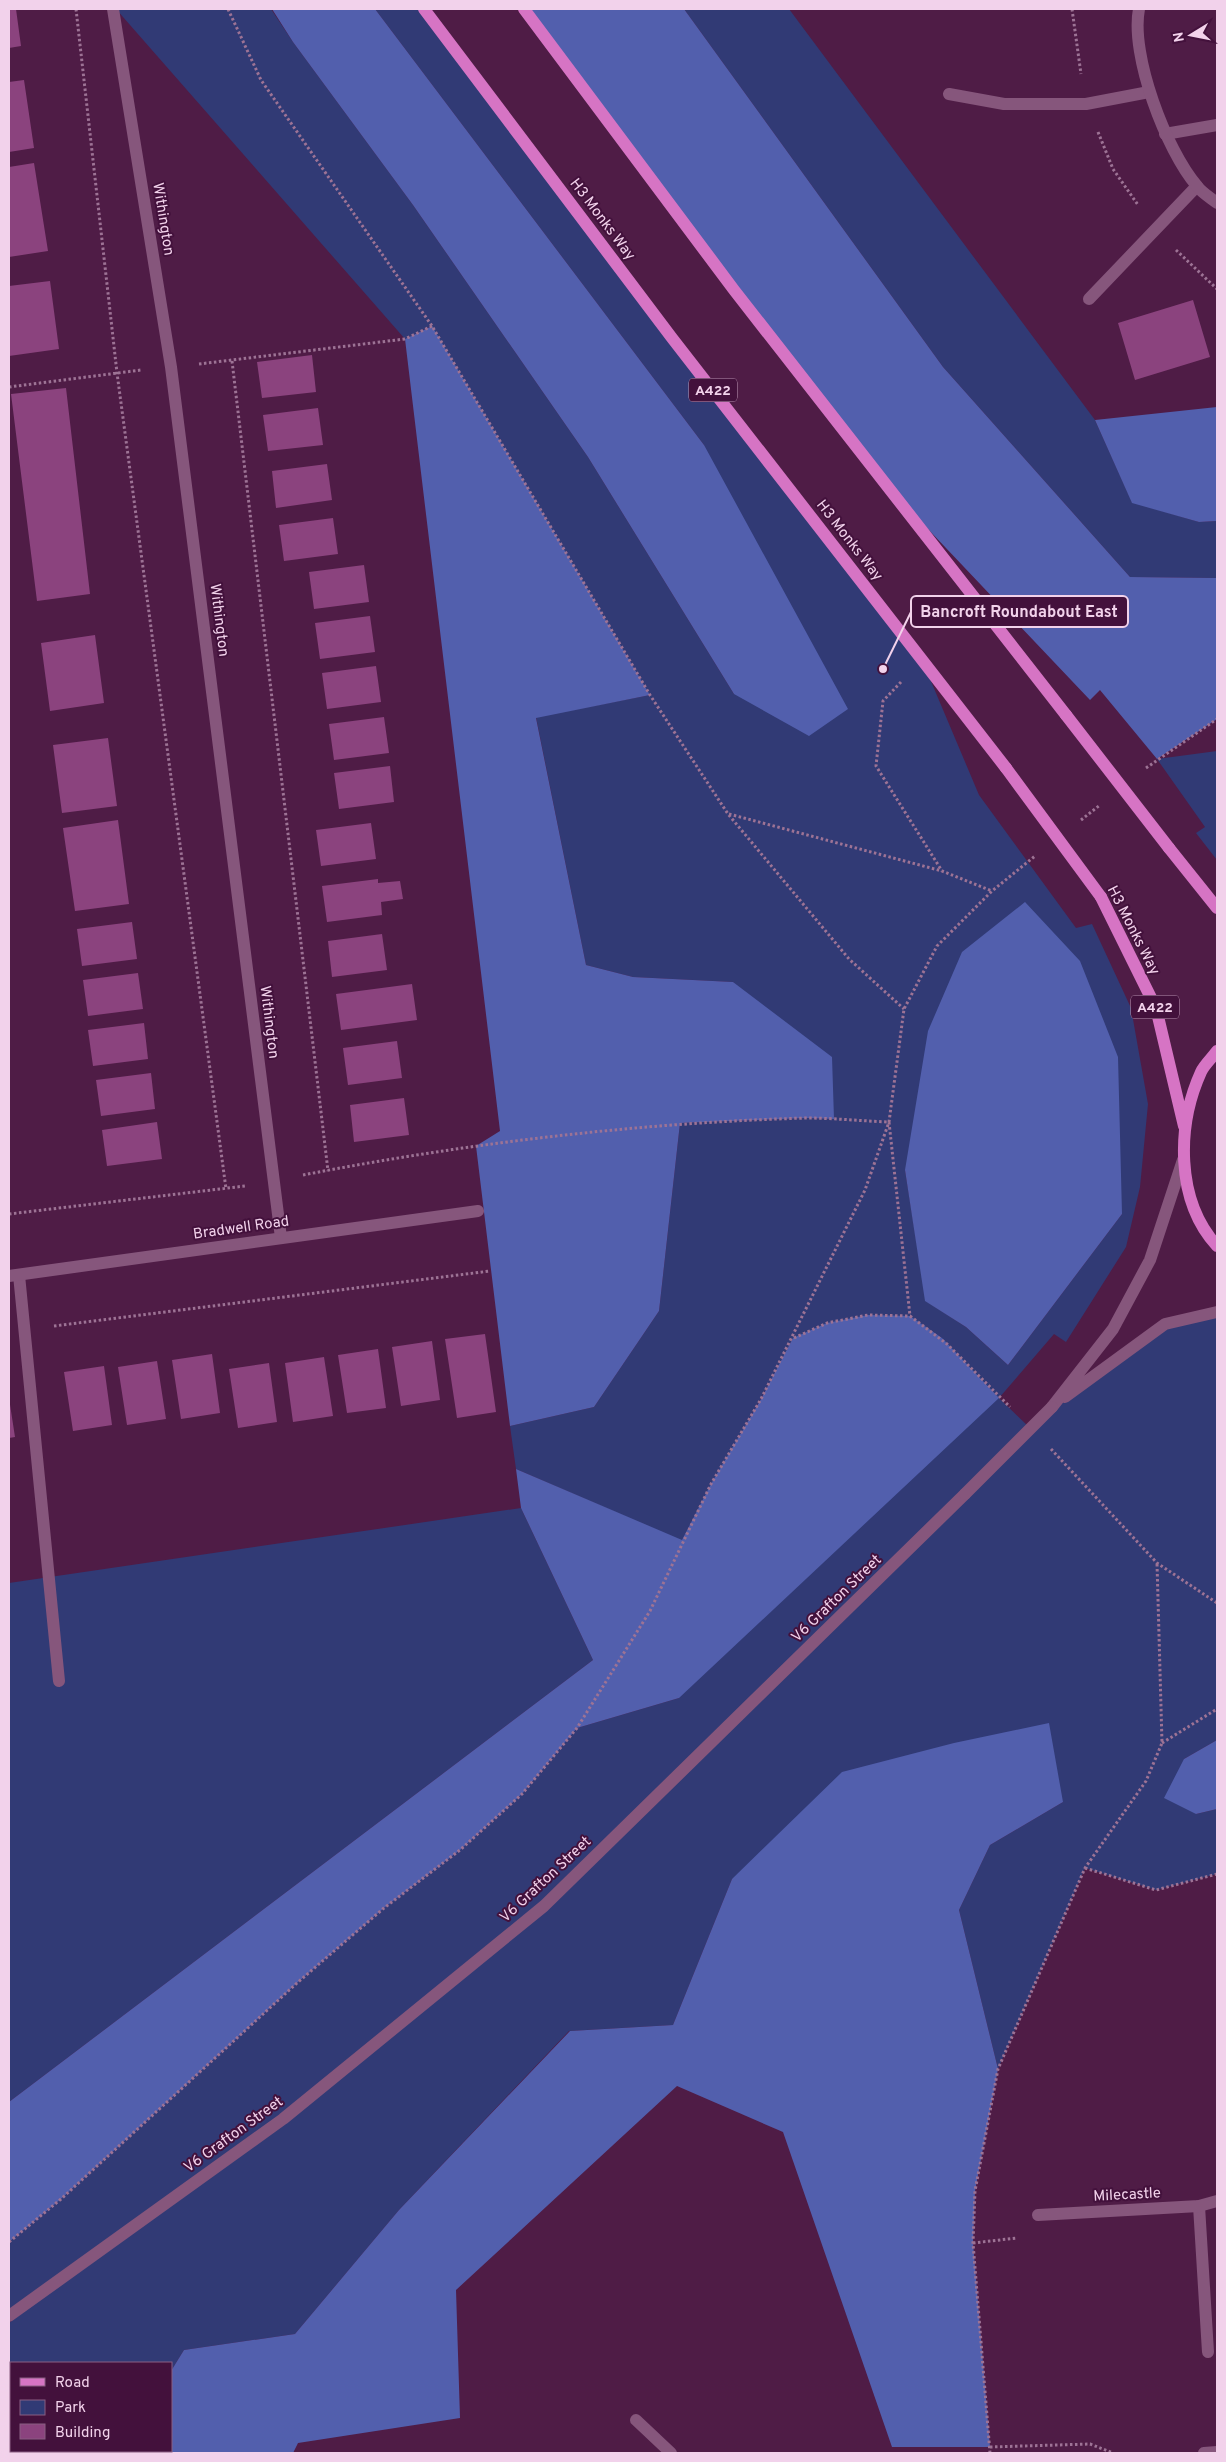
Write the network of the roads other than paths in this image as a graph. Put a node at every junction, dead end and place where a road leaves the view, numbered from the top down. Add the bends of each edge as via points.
1 (113, 9) edge
2 (424, 9) edge
3 (524, 9) edge
4 (1139, 9) edge
5 (1149, 92) junction
6 (949, 94) dead end
7 (1217, 125) edge
8 (1165, 134) junction
9 (1197, 186) junction
10 (1217, 204) edge
11 (1089, 299) dead end
12 (1217, 908) edge
13 (1217, 1051) edge
14 (1184, 1126) junction
15 (1183, 1160) junction
16 (478, 1211) dead end
17 (281, 1238) junction
18 (1217, 1246) edge
19 (14, 1276) edge
20 (1217, 1312) edge
21 (1052, 1407) junction
22 (59, 1681) dead end
23 (1217, 2201) edge
24 (1199, 2206) junction
25 (1038, 2215) road end
26 (9, 2316) edge
27 (1208, 2352) dead end
28 (636, 2420) dead end
29 (1217, 2452) edge
30 (671, 2453) edge
31 (1204, 2453) edge

1 - 17 street, Withington via 171,367
2 - 14 main road, H3 Monks Way / A422, bridge via 672,338 1006,768 1101,897 1156,1008
3 - 12 main road, bridge via 734,290
4 - 5 street via 1136,24
5 - 6 street via 1086,104 1004,104
5 - 8 street
7 - 8 street
8 - 9 street
9 - 10 street
9 - 11 street
13 - 14 main road, A422 via 1201,1071
14 - 15 main road, A422
15 - 18 main road, A422 via 1192,1202
15 - 21 street, V6 Grafton Street via 1150,1260 1113,1329
16 - 17 street, Bradwell Road
17 - 19 street, Bradwell Road
19 - 22 street via 26,1330
20 - 21 street, V6 Grafton Street via 1165,1324
21 - 26 street, V6 Grafton Street, bridge via 544,1906 283,2119
23 - 24 street, Milecastle
24 - 25 street, Milecastle
24 - 27 street
28 - 30 street
29 - 31 street

